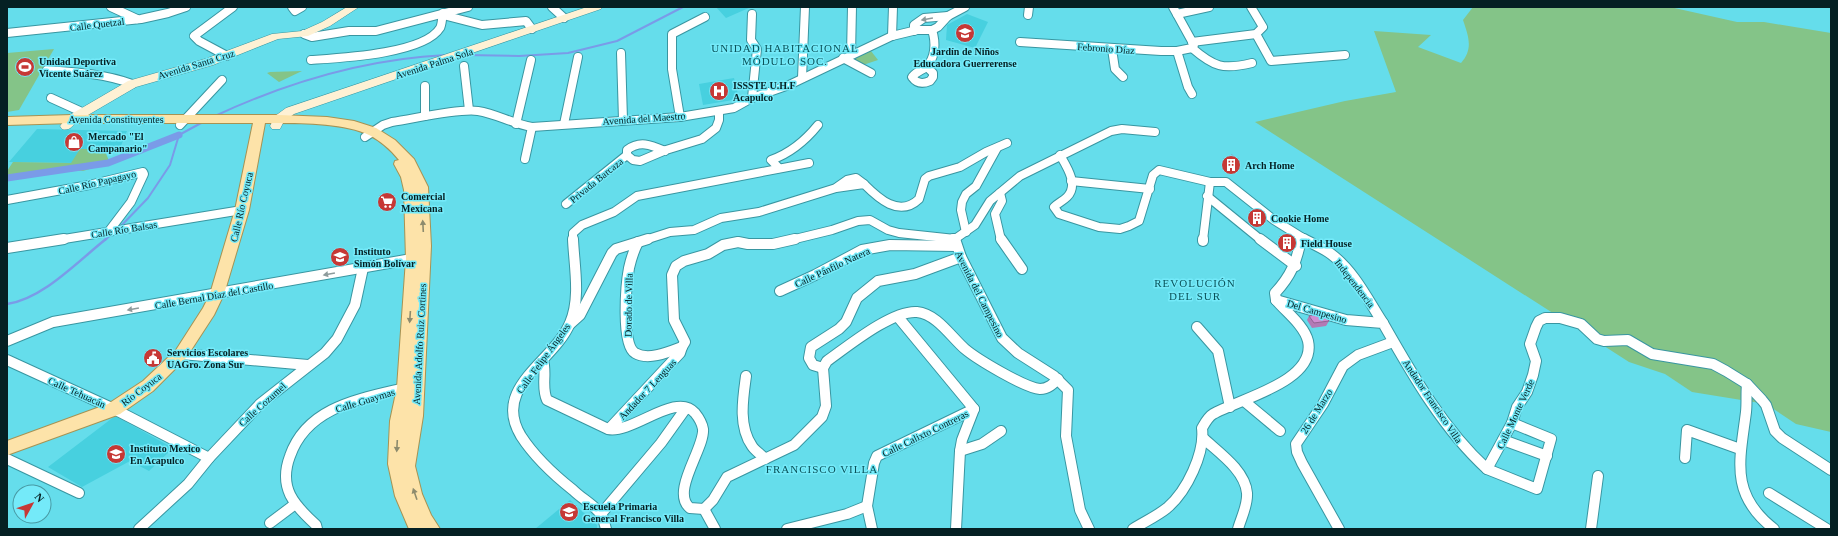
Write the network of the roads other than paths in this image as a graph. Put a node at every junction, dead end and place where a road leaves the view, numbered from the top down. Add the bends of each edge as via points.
1 (111, 7) edge
2 (186, 7) edge
3 (234, 7) edge
4 (292, 7) edge
5 (302, 7) edge
6 (354, 7) edge
7 (468, 7) edge
8 (552, 7) edge
9 (597, 7) edge
10 (805, 7) edge
11 (852, 7) edge
12 (893, 7) edge
13 (965, 7) edge
14 (1029, 7) edge
15 (1210, 7) edge
16 (1250, 7) edge
17 (955, 10) edge
18 (1175, 10) edge
19 (443, 14) junction
20 (752, 14) dead end
21 (948, 16) junction
22 (1028, 16) dead end
23 (705, 17) dead end
24 (564, 18) junction
25 (137, 19) junction
26 (532, 28) junction
27 (932, 30) junction
28 (914, 31) junction
29 (7, 33) edge
30 (304, 34) junction
31 (1256, 34) junction
32 (892, 36) junction
33 (1020, 42) dead end
34 (1192, 45) junction
35 (1112, 49) junction
36 (1177, 51) junction
37 (621, 53) dead end
38 (851, 54) junction
39 (1345, 55) dead end
40 (227, 56) junction
41 (578, 57) dead end
42 (843, 58) junction
43 (311, 60) dead end
44 (530, 60) dead end
45 (1252, 63) dead end
46 (464, 66) dead end
47 (927, 67) dead end
48 (47, 70) dead end
49 (871, 74) dead end
50 (1123, 77) dead end
51 (802, 78) junction
52 (222, 80) dead end
53 (132, 84) junction
54 (426, 86) dead end
55 (1192, 94) dead end
56 (51, 98) dead end
57 (752, 98) junction
58 (469, 110) junction
59 (719, 111) junction
60 (84, 113) junction
61 (425, 116) junction
62 (680, 117) junction
63 (623, 120) junction
64 (7, 121) edge
65 (69, 122) junction
66 (186, 122) junction
67 (222, 122) joint
68 (259, 122) junction
69 (277, 122) junction
70 (516, 124) junction
71 (564, 124) junction
72 (818, 125) dead end
73 (7, 126) edge
74 (532, 127) junction
75 (1155, 132) dead end
76 (368, 134) junction
77 (1007, 143) dead end
78 (998, 148) junction
79 (665, 151) junction
80 (626, 155) junction
81 (1060, 156) junction
82 (525, 159) dead end
83 (809, 163) dead end
84 (779, 168) junction
85 (1071, 181) junction
86 (1210, 182) junction
87 (1150, 189) junction
88 (1000, 193) junction
89 (1207, 196) junction
90 (7, 200) edge
91 (566, 204) dead end
92 (242, 210) junction
93 (112, 231) junction
94 (966, 232) junction
95 (1301, 237) junction
96 (1203, 241) dead end
97 (638, 242) junction
98 (956, 243) junction
99 (7, 248) edge
100 (961, 257) junction
101 (418, 258) junction
102 (1296, 266) junction
103 (363, 268) junction
104 (1022, 269) dead end
105 (780, 291) dead end
106 (217, 294) junction
107 (1276, 300) junction
108 (898, 317) junction
109 (1383, 323) junction
110 (570, 324) junction
111 (1197, 327) dead end
112 (7, 341) edge
113 (683, 342) junction
114 (1393, 342) junction
115 (181, 354) junction
116 (7, 360) edge
117 (543, 360) junction
118 (308, 365) junction
119 (823, 368) junction
120 (746, 376) dead end
121 (1058, 379) junction
122 (1747, 384) junction
123 (405, 388) junction
124 (1244, 400) junction
125 (1230, 407) junction
126 (686, 408) junction
127 (114, 409) junction
128 (974, 409) junction
129 (1512, 423) junction
130 (609, 429) junction
131 (1001, 431) dead end
132 (1280, 431) dead end
133 (1204, 438) junction
134 (1503, 440) junction
135 (7, 448) edge
136 (1740, 449) junction
137 (960, 451) junction
138 (1547, 456) junction
139 (209, 458) junction
140 (1685, 458) dead end
141 (7, 459) edge
142 (766, 459) junction
143 (1487, 469) junction
144 (1831, 470) edge
145 (1598, 476) dead end
146 (79, 493) dead end
147 (1769, 493) dead end
148 (294, 505) junction
149 (867, 506) junction
150 (704, 510) junction
151 (601, 514) junction
152 (270, 523) dead end
153 (139, 529) edge
154 (317, 529) edge
155 (417, 529) edge
156 (432, 529) edge
157 (606, 529) edge
158 (715, 529) edge
159 (787, 529) edge
160 (872, 529) edge
161 (956, 529) edge
162 (1088, 529) edge
163 (1133, 529) edge
164 (1238, 529) edge
165 (1339, 529) edge
166 (1591, 529) edge
167 (1774, 529) edge
168 (1827, 529) edge

1 - 25 street
2 - 25 street, Calle Quetzal via 162,15
3 - 40 street via 194,36 198,41
4 - 5 street via 295,11
6 - 30 street, Avenida Santa Cruz
7 - 19 street
8 - 24 street
9 - 24 street, Avenida Palma Sola
10 - 51 street
11 - 38 street
12 - 32 street
13 - 17 street
14 - 22 street
15 - 18 street
16 - 31 street via 1262,23 1263,28
17 - 21 street
18 - 34 street
19 - 26 street via 482,25 526,21
19 - 30 street via 376,31 312,37
19 - 43 street via 440,28 422,43 372,55
20 - 57 street via 751,40 757,49
21 - 27 street
21 -> 28 street via 924,18 914,25
23 - 62 street via 672,34 672,69
24 - 26 street, Avenida Palma Sola
25 - 29 street, Calle Quetzal
26 - 69 street, Avenida Palma Sola via 290,111
27 - 28 street, Avenida del Maestro
27 - 47 street via 936,44
28 - 32 street, Avenida del Maestro
30 - 40 street, Avenida Santa Cruz via 276,36
31 - 34 street, Febronio Díaz
31 - 39 street via 1271,61
32 - 38 street, Avenida del Maestro
33 - 35 street, Febronio Díaz
34 - 36 street, Febronio Díaz
34 - 45 street via 1211,64 1218,67 1236,67
35 - 36 street, Febronio Díaz
35 - 50 street via 1115,69
36 - 55 street
37 - 63 street
38 - 42 street, Avenida del Maestro
40 - 53 street, Avenida Santa Cruz
41 - 71 street
42 - 49 street
42 - 51 street, Avenida del Maestro
44 - 70 street
46 - 58 street
48 - 53 street via 75,72
51 - 57 street, Avenida del Maestro
52 - 66 street
53 - 60 street, Avenida Santa Cruz
54 - 61 street
56 - 60 street
57 - 59 street, Avenida del Maestro via 734,108
58 - 61 street, Avenida del Maestro
58 - 70 street, Avenida del Maestro via 492,113
59 - 62 street, Avenida del Maestro
59 - 79 street, Privada Barcaza via 720,119 714,132
60 - 65 street, Avenida Santa Cruz
61 - 76 street, Avenida del Maestro via 392,122
62 - 63 street, Avenida del Maestro
63 - 71 street, Avenida del Maestro
64 - 65 main road, Avenida Constituyentes
65 - 66 main road, Avenida Constituyentes
65 - 73 main road, Avenida Constituyentes
66 - 67 main road, Avenida Constituyentes
67 - 68 main road, Avenida Adolfo Ruiz Cortines
68 - 69 main road, Avenida Adolfo Ruiz Cortines
68 - 92 main road, Calle Río Coyuca
69 - 76 main road, Avenida Adolfo Ruiz Cortines via 324,126
70 - 74 street, Avenida del Maestro
71 - 74 street, Avenida del Maestro
72 - 84 street via 797,148 771,160
74 - 82 street
75 - 81 street via 1122,129 1111,131
76 - 101 main road, Avenida Adolfo Ruiz Cortines via 391,155 407,177
77 - 78 street
78 - 94 street via 976,186 966,194 962,202 961,210
78 - 97 street via 960,167 929,176 925,179 919,199 909,206 883,202 864,184 836,188 759,212 721,218 694,230 670,232
79 - 80 street, Privada Barcaza via 640,161
79 - 80 street, Privada Barcaza via 647,143 640,143 630,147
80 - 91 street, Privada Barcaza
81 - 85 street via 1071,173
81 - 88 street via 1020,176
83 - 84 street
84 - 110 street, Calle Felipe Ángeles via 637,196 620,208 575,229 572,233 574,295
85 - 87 street
85 - 87 street via 1071,192 1056,204 1055,210 1059,214 1116,230 1140,220
86 - 87 street, Independencia via 1159,170 1153,175
86 - 89 street
86 - 95 street, Independencia via 1226,182 1274,220
88 - 94 street via 990,201 974,225
88 - 104 street via 1002,201 995,214 1000,238
89 - 96 street
89 - 102 street
90 - 93 street, Calle Río Papagayo via 143,172 131,202
92 - 93 street, Calle Río Balsas
92 - 106 main road, Calle Río Coyuca
93 - 99 street, Calle Río Balsas
94 - 98 street
95 - 102 street, Del Campesino
95 - 109 street, Independencia via 1331,254 1344,267
97 - 110 street via 616,249 612,253 580,315
97 - 113 street, Dorado de Villa via 627,273 628,349 644,357
98 - 100 street, Avenida del Campesino
98 - 105 street, Calle Pánfilo Natera via 862,250
98 - 113 street via 899,233 870,220 773,244 723,244 708,254 684,261 676,266 672,275 674,320
100 - 119 street via 915,274 878,281 863,291 846,322 811,347 809,358 813,365
100 - 121 street, Avenida del Campesino via 1002,338 1010,348
101 - 103 street, Calle Bernal Díaz del Castillo
101 -> 123 main road, Avenida Adolfo Ruiz Cortines
156 -> 101 main road, Avenida Adolfo Ruiz Cortines via 425,520 414,494 407,466 415,416
102 - 107 street, Del Campesino via 1288,280 1275,293
103 -> 106 street, Calle Bernal Díaz del Castillo
103 - 118 street, Calle Cozumel via 360,290 346,325 325,353
106 -> 112 street, Calle Bernal Díaz del Castillo via 53,322
106 - 115 main road, Río Coyuca
107 - 109 street, Del Campesino via 1346,320
107 - 124 street via 1305,334 1309,342 1308,357 1287,379 1270,390
108 - 119 street via 884,323 827,361
108 - 121 street via 918,312 933,319 966,350 1034,388 1049,388
108 - 128 street
109 - 114 street
110 - 117 street, Calle Felipe Ángeles
111 - 125 street via 1218,351
113 - 130 street, Andador 7 Lenguas via 680,353
114 - 143 street, Andador Francisco Villa via 1458,439
114 - 165 street, 26 de Marzo via 1358,354 1342,366 1323,404 1296,444 1302,463
115 - 118 street
115 - 127 main road, Río Coyuca via 148,386
116 - 127 street, Calle Tehuacán
117 - 130 street via 546,367 543,390 547,400
117 - 151 street, Calle Felipe Ángeles via 521,386 514,399 511,415 515,427 526,444 562,481
118 - 139 street, Calle Cozumel via 260,404
119 - 142 street via 826,406 822,416 794,445
120 - 142 street via 742,404 746,431 753,448
121 - 162 street, Avenida del Campesino via 1068,390 1066,436 1080,510
122 - 129 street, Calle Monte Verde via 1713,364 1652,354 1628,340 1604,341 1596,338 1587,328 1572,321 1545,318 1536,327 1530,344 1536,365 1527,392 1517,408
122 - 136 street
122 - 144 street via 1766,405 1775,431
123 - 148 street, Calle Guaymas via 346,403 318,417 304,429 289,455 285,474 286,490
123 -> 155 main road, Avenida Adolfo Ruiz Cortines via 398,421 396,464 403,496
124 - 125 street
124 - 132 street
125 - 133 street via 1212,414 1207,419 1202,428
126 - 130 street via 675,406 625,429
126 - 150 street via 696,412 703,427 703,435 684,488 685,499 687,505 693,509
126 - 151 street via 661,443
127 - 135 main road, Río Coyuca
127 - 139 street, Calle Tehuacán
128 - 137 street
128 - 149 street, Calle Calixto Contreras via 877,456
129 - 134 street, Calle Monte Verde
129 - 138 street via 1551,439
131 - 137 street via 982,445
133 - 163 street via 1192,477 1178,496 1168,507
133 - 164 street via 1245,482 1248,492
134 - 138 street
134 - 143 street, Calle Monte Verde
136 - 140 street via 1687,430
136 - 167 street via 1740,474 1747,497 1760,517
137 - 161 street
138 - 143 street via 1537,489
139 - 153 street, Calle Cozumel via 188,484
141 - 146 street
142 - 150 street via 727,477 714,500
145 - 166 street
147 - 168 street
148 - 152 street
148 - 154 street, Calle Guaymas via 316,525
149 - 159 street via 847,514
149 - 160 street
150 - 158 street
151 - 157 street

